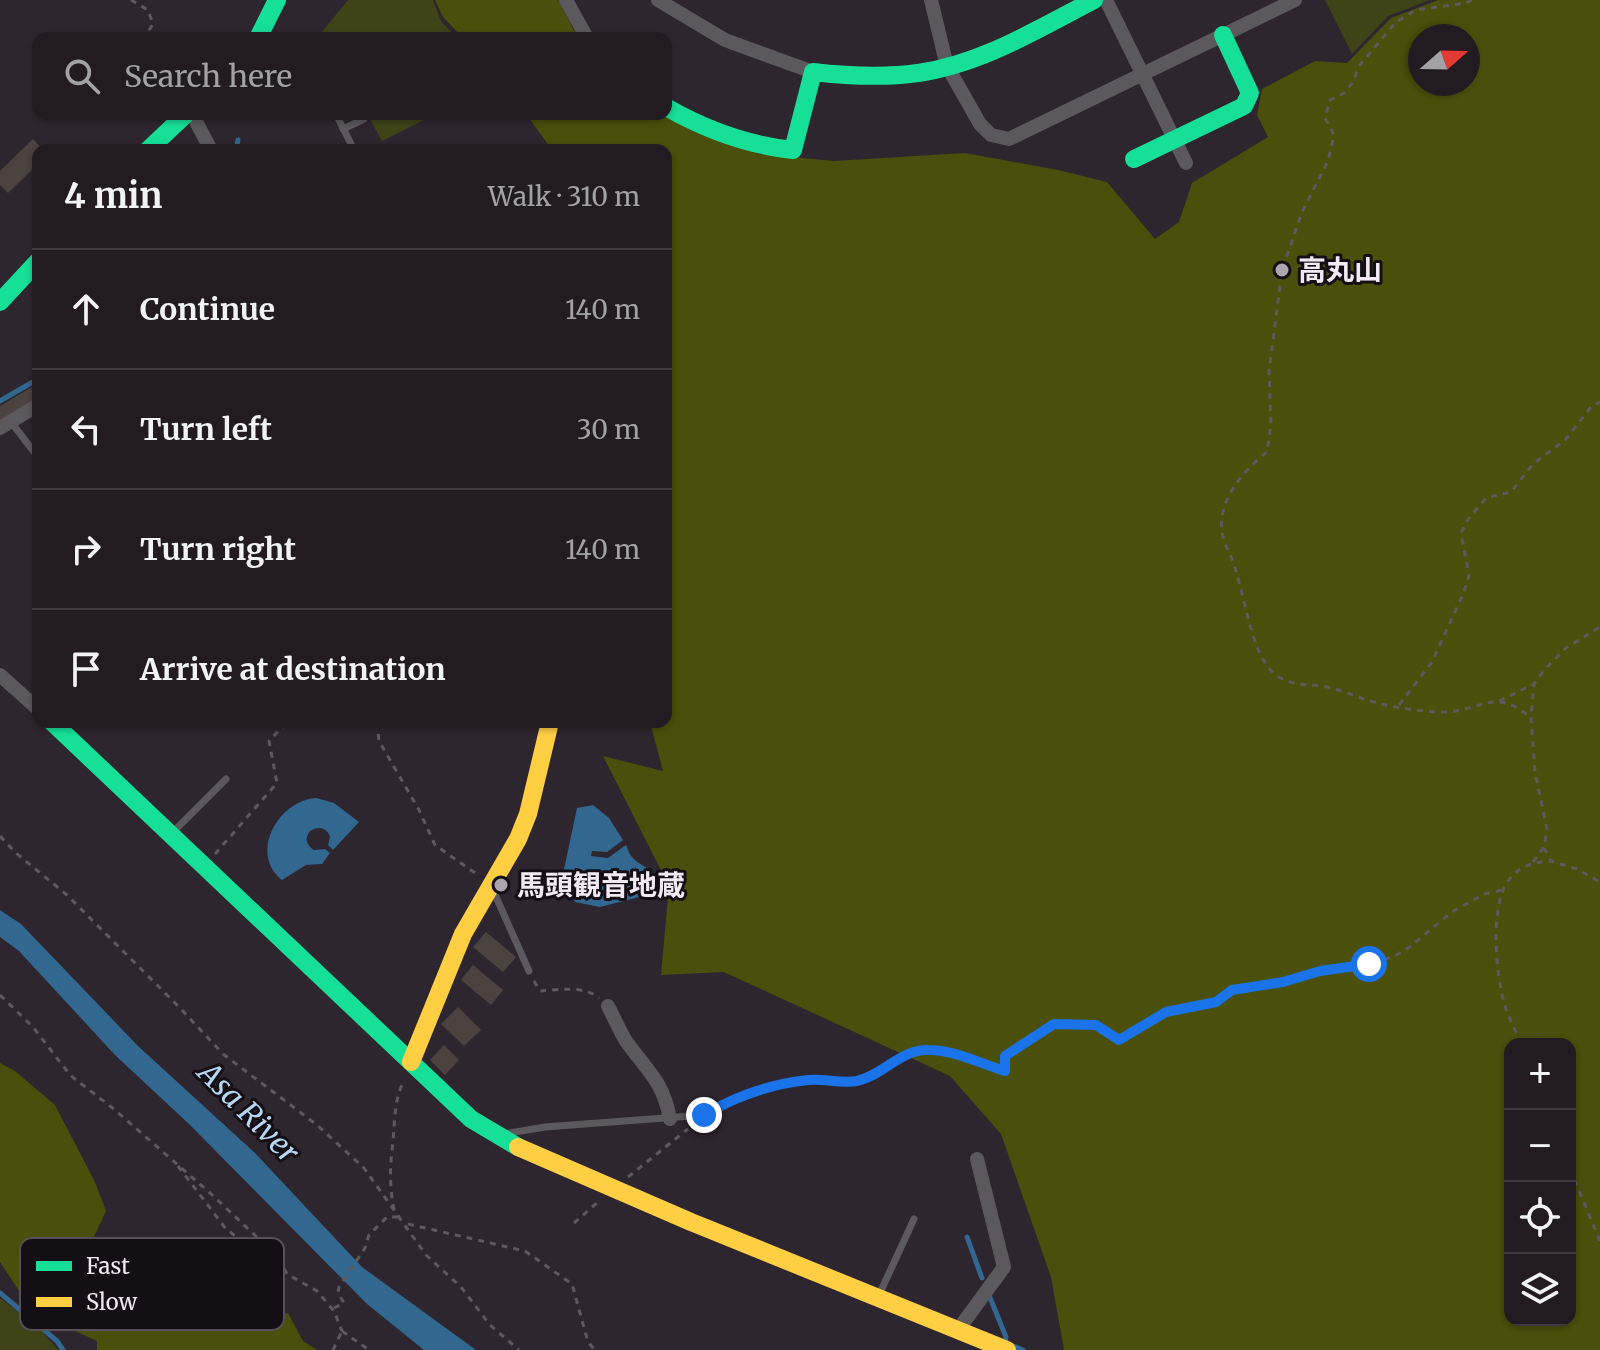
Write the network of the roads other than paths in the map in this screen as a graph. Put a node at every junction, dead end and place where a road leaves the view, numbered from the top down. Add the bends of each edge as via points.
1 (277, 0) edge
2 (566, 0) edge
3 (658, 0) edge
4 (931, 0) edge
5 (1094, 0) edge
6 (1106, 0) edge
7 (1295, 0) edge
8 (677, 5) edge
9 (262, 32) edge
10 (584, 32) edge
11 (1223, 35) junction
12 (947, 66) junction
13 (813, 72) junction
14 (1143, 74) junction
15 (672, 110) edge
16 (182, 120) edge
17 (193, 120) edge
18 (339, 120) edge
19 (362, 120) edge
20 (343, 129) junction
21 (1176, 141) junction
22 (155, 144) edge
23 (207, 144) edge
24 (351, 144) edge
25 (1134, 159) dead end
26 (1186, 163) dead end
27 (32, 267) edge
28 (0, 302) edge
29 (32, 408) edge
30 (5, 424) edge
31 (32, 451) edge
32 (0, 675) edge
33 (32, 704) edge
34 (58, 728) edge
35 (549, 728) edge
36 (226, 779) dead end
37 (172, 833) junction
38 (491, 884) junction
39 (529, 971) road end
40 (608, 1006) road end
41 (411, 1062) junction
42 (704, 1115) road end
43 (670, 1119) junction
44 (495, 1136) junction
45 (977, 1159) dead end
46 (914, 1219) dead end
47 (878, 1297) junction
48 (958, 1330) junction
49 (1007, 1350) edge

1 - 9 street
2 - 10 street
3 - 8 street
4 - 12 street
5 - 12 street via 994,50
6 - 14 street
7 - 11 street
8 - 13 street via 725,40
11 - 14 street
11 - 21 street via 1250,93 1244,106
12 - 13 street via 896,76
12 - 14 street via 980,124 991,135 1009,139
13 - 15 street via 793,150 740,140
14 - 21 street
16 - 22 street
17 - 23 street
18 - 20 lane
19 - 20 lane
20 - 24 lane
21 - 25 street
21 - 26 street
27 - 28 street
29 - 30 street
30 - 31 lane
32 - 33 street
34 - 37 street
35 - 38 street via 528,814 511,855
36 - 37 lane
37 - 41 street
38 - 39 lane
38 - 41 street via 456,947
40 - 43 street via 666,1096
41 - 44 street
42 - 43 lane
43 - 44 lane via 545,1127
44 - 47 street
45 - 48 street via 1004,1267
46 - 47 lane
47 - 48 street
48 - 49 street

